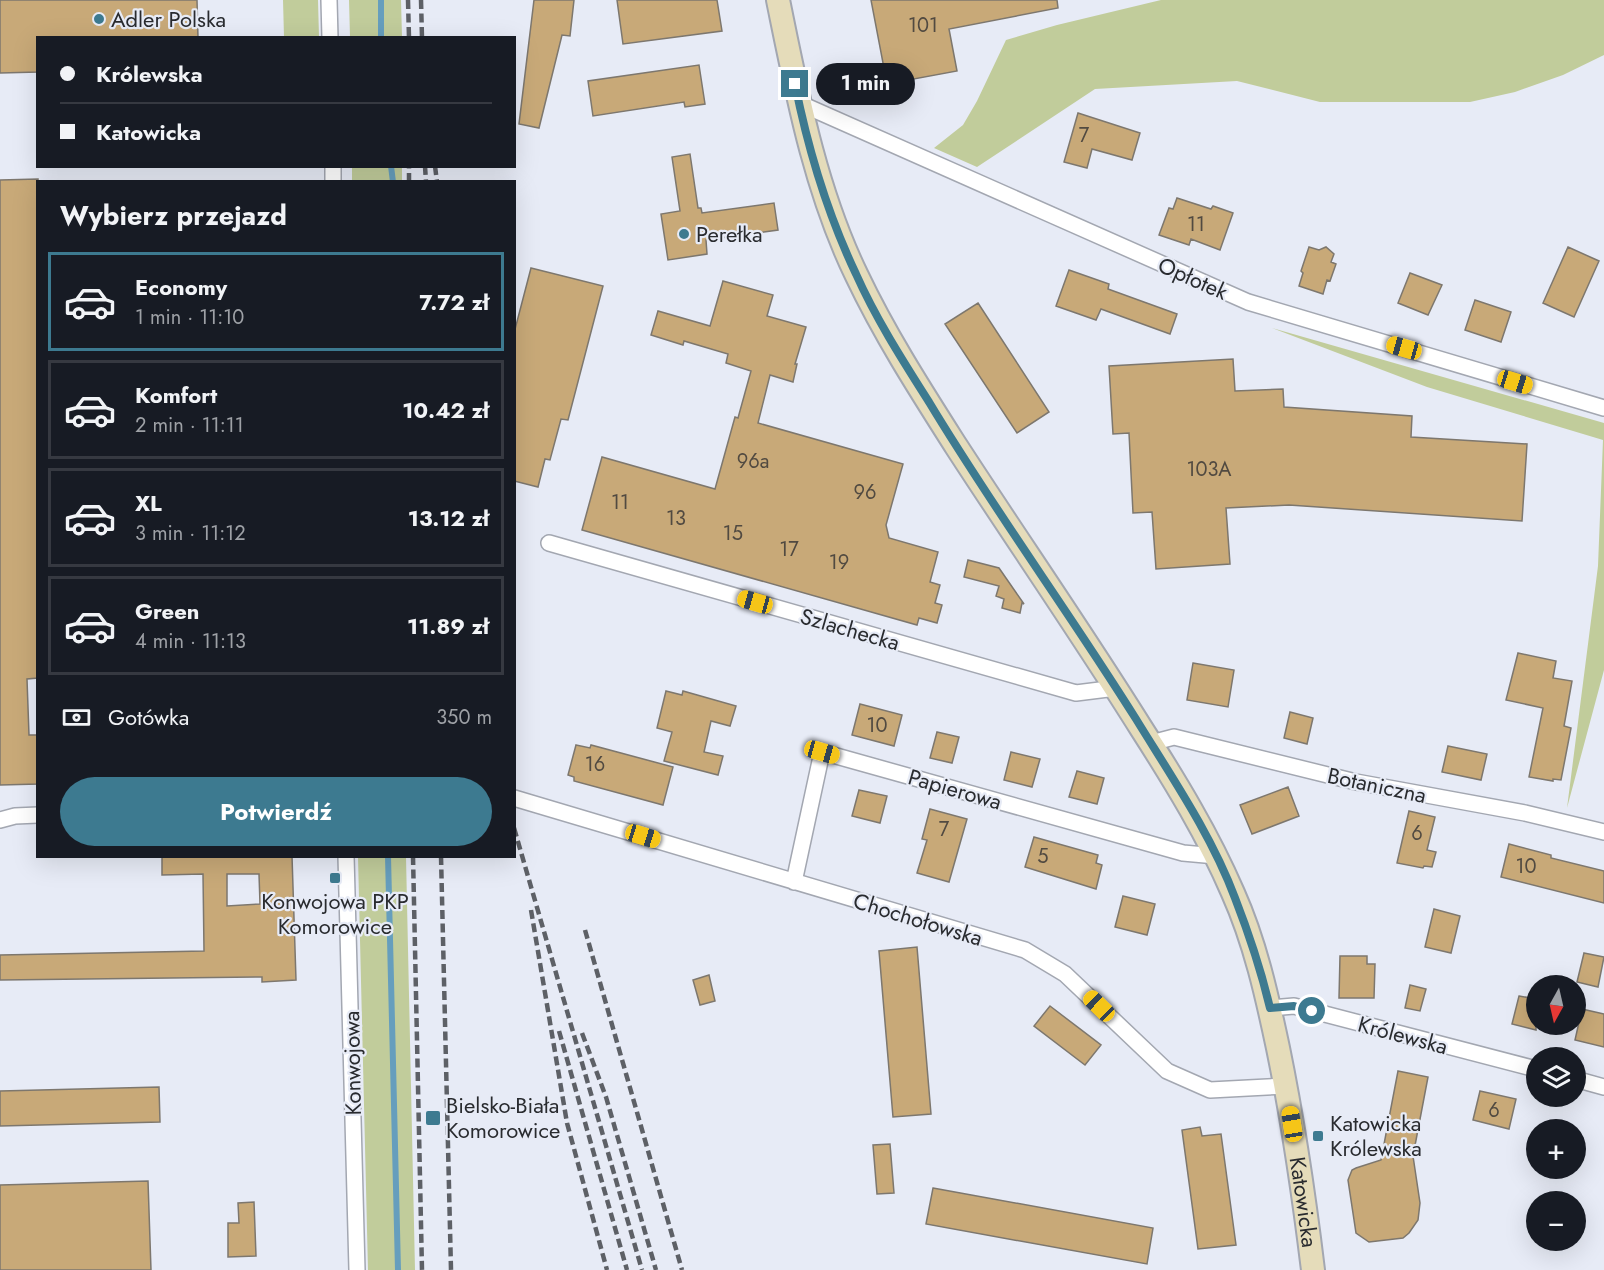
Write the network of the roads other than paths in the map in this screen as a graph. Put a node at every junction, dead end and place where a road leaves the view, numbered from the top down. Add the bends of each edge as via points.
1 (329, 0) edge
2 (778, 0) edge
3 (330, 36) edge
4 (799, 103) junction
5 (1604, 408) edge
6 (549, 543) dead end
7 (1116, 688) junction
8 (1151, 743) junction
9 (516, 799) edge
10 (36, 815) edge
11 (0, 820) edge
12 (1604, 832) edge
13 (1216, 856) junction
14 (346, 858) edge
15 (794, 882) junction
16 (1270, 1008) junction
17 (1526, 1066) edge
18 (1586, 1082) edge
19 (1286, 1086) junction
20 (1604, 1087) edge
21 (357, 1270) edge
22 (1313, 1270) edge

1 - 3 street
2 - 4 street, Katowicka
4 - 5 street, Opłotek via 1248,302
4 - 7 street, Katowicka via 828,203 856,275 892,343
6 - 7 street, Szlachecka via 1076,693
7 - 8 street, Katowicka
8 - 12 street, Botaniczna via 1174,737 1356,782 1525,813
8 - 13 street, Katowicka
9 - 15 street, Chochołowska
10 - 11 street
13 - 15 street, Papierowa via 1183,854 822,752
13 - 16 street, Katowicka via 1235,896
14 - 21 street, Konwojowa
15 - 19 street, Chochołowska via 1025,950 1065,974 1167,1071 1210,1090
16 - 17 street, Królewska via 1294,1006
16 - 19 street, Katowicka
18 - 20 street
19 - 22 street, Katowicka

